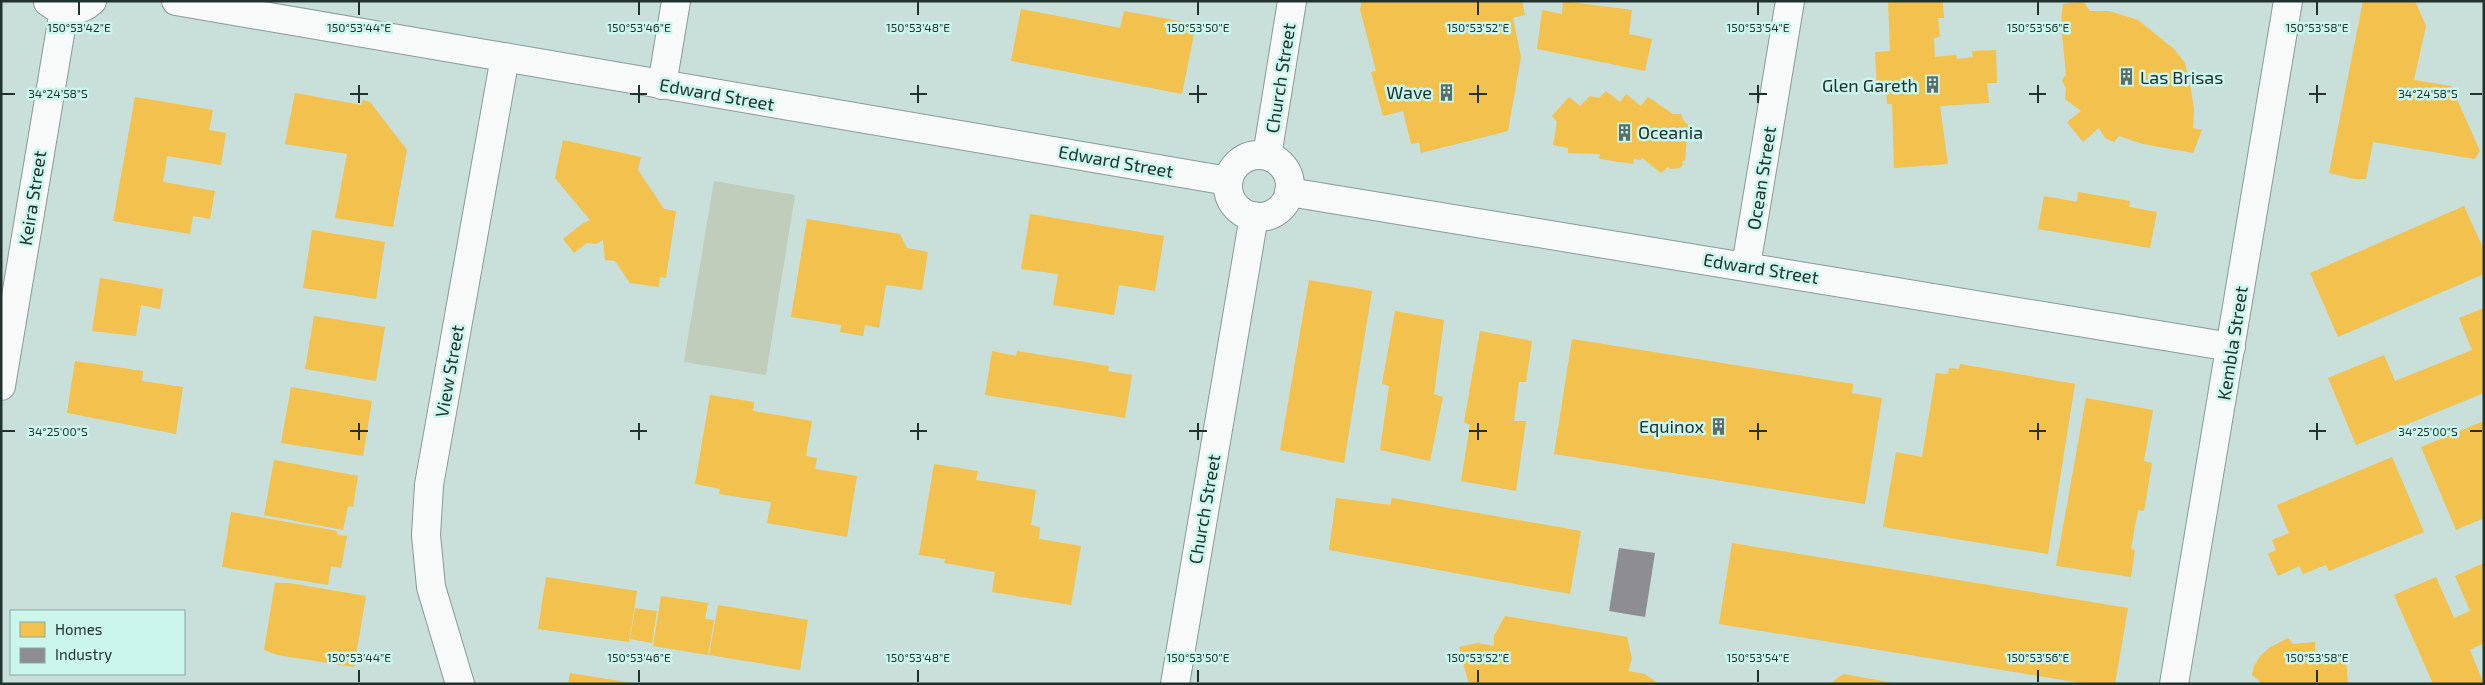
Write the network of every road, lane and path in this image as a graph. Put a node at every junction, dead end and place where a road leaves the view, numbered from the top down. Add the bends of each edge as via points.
1 (92, 1) edge
2 (176, 1) edge
3 (676, 1) edge
4 (1292, 1) edge
5 (1790, 1) edge
6 (2288, 1) edge
7 (55, 6) edge
8 (505, 57) junction
9 (662, 85) junction
10 (1267, 156) junction
11 (1228, 181) junction
12 (1289, 192) junction
13 (1254, 216) junction
14 (1746, 266) junction
15 (2232, 347) junction
16 (1, 386) edge
17 (460, 684) edge
18 (1175, 684) edge
19 (2174, 684) edge

1 - 7 street via 82,8
2 - 8 street, Edward Street
3 - 9 street
4 - 10 street, Church Street
5 - 14 street, Ocean Street
6 - 15 street, Kembla Street
7 - 16 street, Keira Street
8 - 9 street, Edward Street
8 - 17 street, View Street via 429,485 426,536 431,586
9 - 11 street, Edward Street
10 - 11 street via 1257,155 1243,160 1232,171
10 - 12 street via 1283,166 1288,174
11 - 13 street via 1228,190 1237,207
12 - 13 street via 1280,209
12 - 14 street, Edward Street
13 - 18 street, Church Street
14 - 15 street, Edward Street
15 - 19 street, Kembla Street

